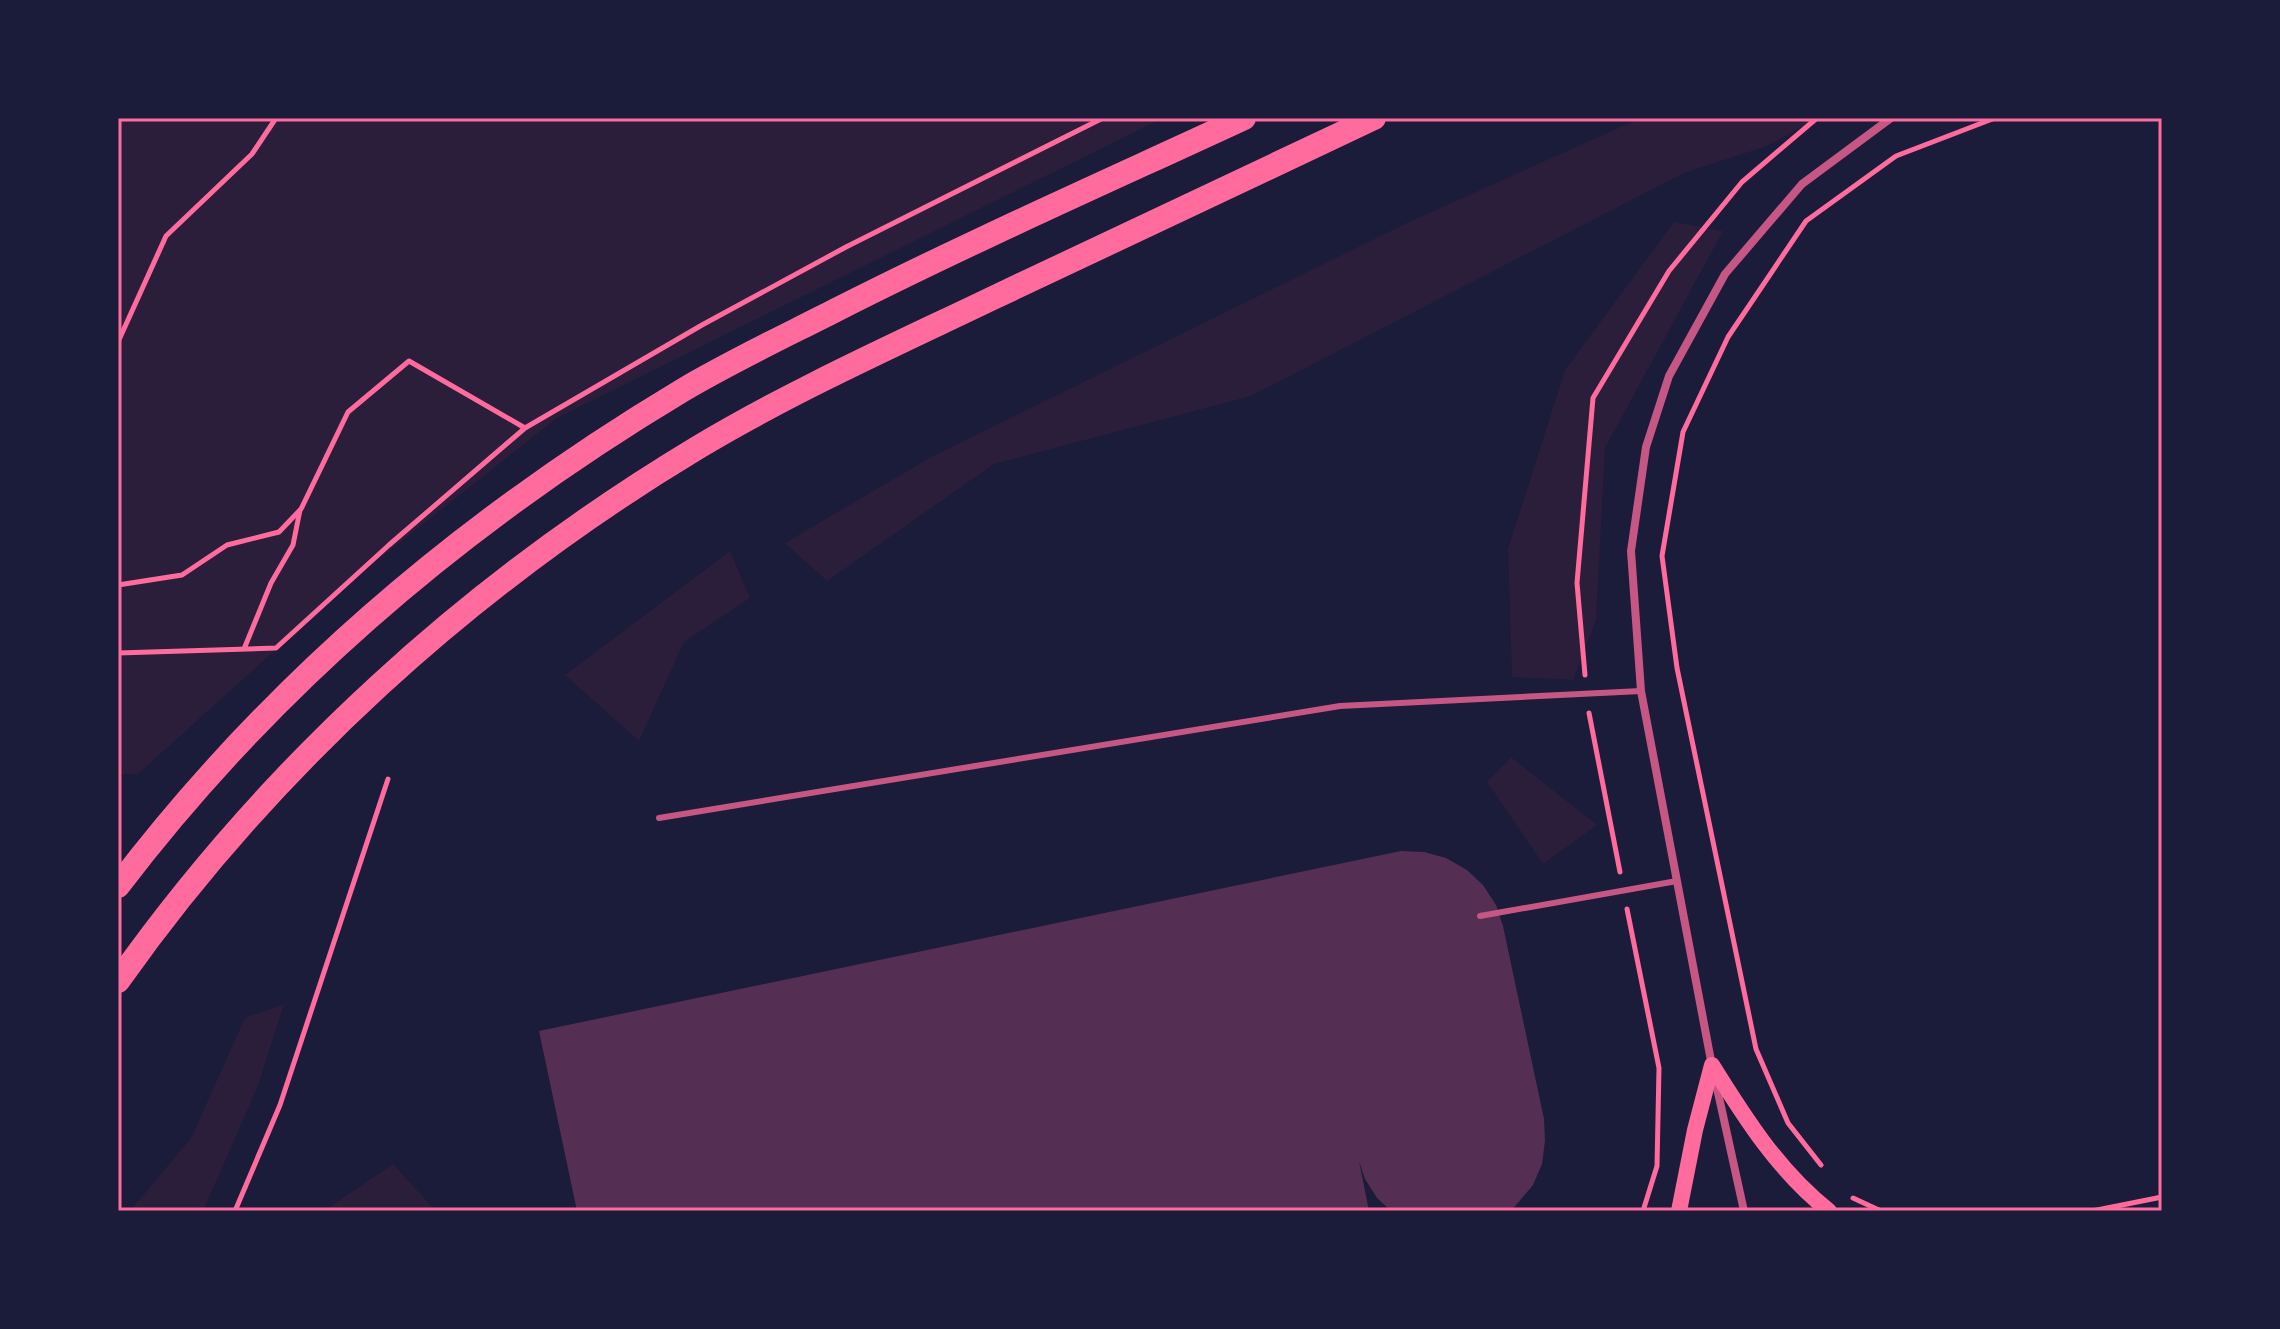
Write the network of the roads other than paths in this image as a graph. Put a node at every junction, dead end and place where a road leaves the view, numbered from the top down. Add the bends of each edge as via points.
1 (1244, 118) edge
2 (1374, 118) edge
3 (1891, 118) edge
4 (1641, 691) junction
5 (659, 818) dead end
6 (1677, 881) junction
7 (118, 886) edge
8 (1480, 916) dead end
9 (118, 981) edge
10 (1712, 1065) junction
11 (1679, 1211) edge
12 (1744, 1211) edge
13 (1829, 1211) edge

1 - 7 highway via 769,344 684,390 542,480 450,548 273,707
2 - 9 highway via 899,343 700,446 629,491 482,597 315,746 238,829
3 - 4 street via 1802,184 1725,274 1669,376 1646,447 1631,551
4 - 5 lane via 1340,706
4 - 6 street
6 - 8 lane
6 - 10 street
10 - 11 main road
10 - 12 street
10 - 13 main road via 1754,1131 1800,1186

